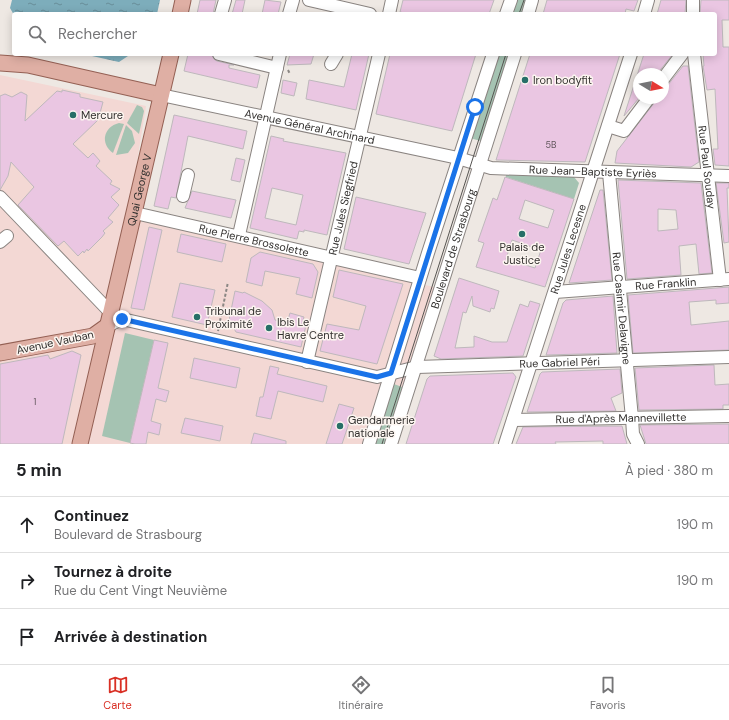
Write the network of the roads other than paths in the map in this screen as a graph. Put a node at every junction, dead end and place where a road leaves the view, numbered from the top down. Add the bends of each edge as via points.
1 (183, 0) edge
2 (224, 0) edge
3 (292, 0) edge
4 (309, 0) edge
5 (392, 0) edge
6 (511, 0) edge
7 (532, 0) edge
8 (648, 0) edge
9 (694, 0) edge
10 (180, 12) edge
11 (221, 12) edge
12 (289, 12) edge
13 (358, 12) edge
14 (389, 12) edge
15 (507, 12) edge
16 (529, 12) edge
17 (645, 12) edge
18 (693, 12) edge
19 (0, 53) edge
20 (170, 56) edge
21 (227, 56) edge
22 (280, 56) edge
23 (379, 56) edge
24 (492, 56) edge
25 (514, 56) edge
26 (630, 56) edge
27 (680, 56) edge
28 (694, 56) edge
29 (0, 63) edge
30 (28, 65) junction
31 (282, 69) junction
32 (669, 71) edge
33 (161, 95) junction
34 (644, 104) edge
35 (266, 117) junction
36 (608, 126) junction
37 (360, 137) junction
38 (458, 158) junction
39 (480, 165) junction
40 (593, 172) junction
41 (609, 173) junction
42 (188, 175) dead end
43 (709, 176) junction
44 (729, 176) edge
45 (183, 196) dead end
46 (0, 197) edge
47 (134, 212) junction
48 (239, 235) junction
49 (332, 257) junction
50 (420, 278) junction
51 (724, 279) edge
52 (620, 287) junction
53 (555, 292) junction
54 (109, 320) junction
55 (0, 353) edge
56 (729, 357) edge
57 (626, 361) junction
58 (307, 362) junction
59 (532, 365) junction
60 (417, 368) junction
61 (391, 373) junction
62 (729, 416) edge
63 (632, 418) junction
64 (513, 420) junction
65 (81, 444) edge
66 (369, 444) edge
67 (391, 444) edge
68 (505, 444) edge
69 (638, 444) edge

1 - 10 main road
2 - 11 street
3 - 12 street
4 - 13 street
5 - 14 street
6 - 15 street
7 - 16 street
8 - 17 street
9 - 18 street
19 - 30 main road
20 - 33 main road, Quai George V
21 - 31 street
22 - 31 street
23 - 37 street, Rue Jules Siegfried
24 - 38 street, Boulevard de Strasbourg
25 - 39 street, Boulevard de Strasbourg
26 - 36 street, Rue Jules Lecesne
27 - 32 street
28 - 43 street, Rue Paul Souday
29 - 30 main road
30 - 33 main road
31 - 35 street
33 - 35 street, Avenue Général Archinard
33 - 47 main road, Quai George V
34 - 36 street via 624,131
35 - 37 street, Avenue Général Archinard
35 - 48 street
36 - 40 street, Rue Jules Lecesne
37 - 38 street, Avenue Général Archinard
37 - 49 street, Rue Jules Siegfried
38 - 39 street, Rue Jean-Baptiste Eyriès
38 - 50 street, Boulevard de Strasbourg
39 - 40 street, Rue Jean-Baptiste Eyriès via 491,168
39 - 60 street, Boulevard de Strasbourg
40 - 41 street, Rue Jean-Baptiste Eyriès
40 - 53 street, Rue Jules Lecesne
41 - 43 street, Rue Jean-Baptiste Eyriès
41 - 52 street, Rue Casimir Delavigne
42 - 45 street
43 - 44 street, Rue Jean-Baptiste Eyriès
43 - 51 street, Rue Paul Souday
46 - 54 street
47 - 48 street, Rue Pierre Brossolette
47 - 54 main road, Quai George V
48 - 49 street, Rue Pierre Brossolette
49 - 50 street, Rue Pierre Brossolette
49 - 58 street, Rue Jules Siegfried
50 - 61 street, Boulevard de Strasbourg
51 - 52 street, Rue Franklin
52 - 53 street, Rue Franklin
52 - 57 street, Rue Casimir Delavigne
53 - 59 street, Rue Jules Lecesne
54 - 55 main road, Avenue Vauban via 93,336
54 - 58 street, Rue Gabriel Péri via 122,319
54 - 65 main road, Quai George V
56 - 57 street, Rue Gabriel Péri
57 - 59 street, Rue Gabriel Péri
57 - 63 street, Rue Casimir Delavigne
58 - 61 street, Rue Gabriel Péri via 377,377
59 - 60 street, Rue Gabriel Péri
59 - 64 street, Rue Jules Lecesne
60 - 61 street, Rue Gabriel Péri
60 - 67 street, Boulevard de Strasbourg
61 - 66 street, Boulevard de Strasbourg
62 - 63 street, Rue d'Après Mannevillette
63 - 64 street, Rue d'Après Mannevillette
63 - 69 street, Rue Casimir Delavigne
64 - 68 street, Rue Jules Lecesne

